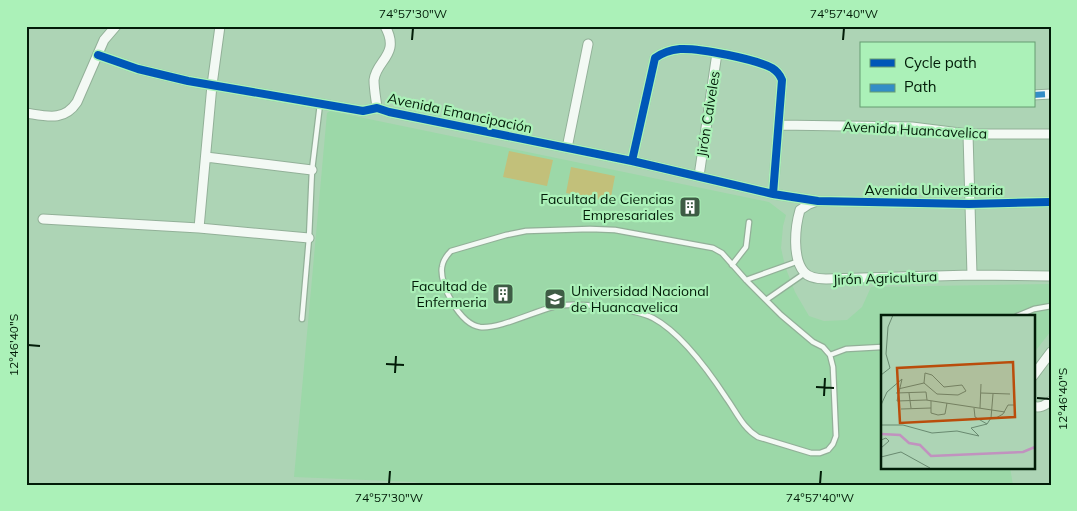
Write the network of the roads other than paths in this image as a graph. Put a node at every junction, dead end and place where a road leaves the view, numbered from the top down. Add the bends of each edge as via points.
1 (116, 26) edge
2 (220, 26) edge
3 (385, 26) edge
4 (588, 44) dead end
5 (717, 53) junction
6 (98, 55) junction
7 (212, 85) junction
8 (1051, 94) edge
9 (1034, 95) edge
10 (320, 103) junction
11 (377, 108) junction
12 (26, 113) edge
13 (779, 125) junction
14 (968, 134) junction
15 (1051, 134) edge
16 (567, 148) junction
17 (206, 157) junction
18 (632, 162) junction
19 (312, 170) junction
20 (699, 176) junction
21 (773, 194) junction
22 (818, 201) junction
23 (1051, 202) edge
24 (969, 204) junction
25 (43, 219) dead end
26 (749, 222) dead end
27 (199, 228) junction
28 (309, 238) junction
29 (799, 261) junction
30 (732, 265) junction
31 (804, 273) junction
32 (972, 275) junction
33 (1051, 276) edge
34 (746, 280) junction
35 (766, 300) junction
36 (1051, 306) edge
37 (1019, 315) edge
38 (302, 319) dead end
39 (881, 347) edge
40 (1051, 352) edge
41 (830, 356) junction
42 (1034, 375) edge
43 (1051, 401) edge
44 (1034, 406) edge

1 - 6 street via 104,40
2 - 7 street
3 - 11 street via 390,44 388,56 374,80
4 - 16 street
5 - 13 street via 761,64 777,72 783,85
5 - 18 street via 678,49 655,58
5 - 20 street, Jirón Calveles
6 - 7 street, Avenida Emancipación via 163,76
6 - 12 street via 71,110 53,118
7 - 10 street, Avenida Emancipación
7 - 17 street
8 - 9 street
10 - 11 street, Avenida Emancipación via 363,111
10 - 19 lane
11 - 16 street, Avenida Emancipación
13 - 14 street, Avenida Huancavelica via 912,128
13 - 21 street
14 - 15 street, Avenida Huancavelica
14 - 24 street
16 - 18 street, Avenida Emancipación
17 - 19 street
17 - 27 street
18 - 20 street, Avenida Emancipación
19 - 28 lane
20 - 21 street, Avenida Emancipación
21 - 22 street, Avenida Emancipación
22 - 24 street, Avenida Universitaria
22 - 29 street via 800,210 796,232
23 - 24 street, Avenida Universitaria
24 - 32 street
25 - 27 street
26 - 30 lane via 746,247
27 - 28 street
28 - 38 lane
29 - 31 street
29 - 34 lane
30 - 34 lane
30 - 41 lane via 713,248 615,230 590,229 526,231 497,237 451,251 441,272 455,306 466,321 477,327 489,327 566,304 651,317 684,344 747,429 758,437 811,453 828,450 836,436
31 - 32 street, Jirón Agricultura via 826,279
31 - 35 lane
32 - 33 street, Jirón Agricultura
34 - 35 lane
35 - 41 lane
36 - 37 lane via 1034,308
39 - 41 lane via 846,349
40 - 42 street
43 - 44 street via 1043,407

